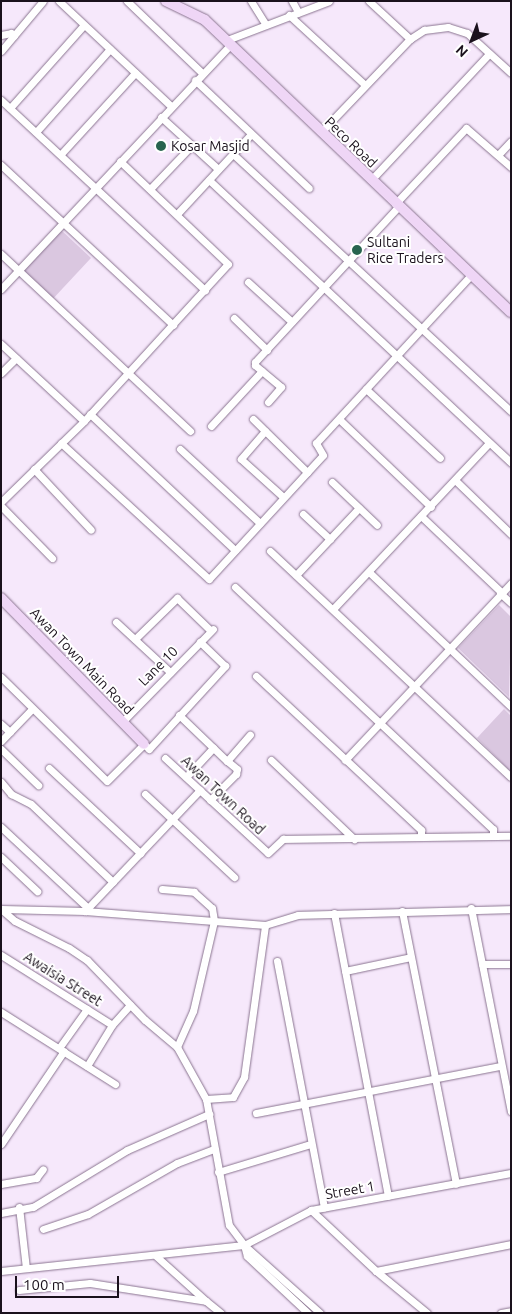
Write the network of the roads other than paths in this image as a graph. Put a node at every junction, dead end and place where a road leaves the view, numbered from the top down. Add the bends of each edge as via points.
1 (44, 1) edge
2 (59, 1) edge
3 (127, 1) edge
4 (166, 1) edge
5 (251, 1) edge
6 (292, 1) edge
7 (369, 1) edge
8 (328, 2) edge
9 (298, 12) junction
10 (289, 15) junction
11 (84, 25) junction
12 (266, 25) junction
13 (1, 35) edge
14 (14, 36) junction
15 (410, 39) junction
16 (229, 42) junction
17 (110, 49) junction
18 (1, 51) edge
19 (490, 54) junction
20 (202, 72) junction
21 (135, 73) junction
22 (511, 73) edge
23 (195, 80) junction
24 (365, 85) junction
25 (1, 100) edge
26 (171, 106) junction
27 (10, 108) junction
28 (162, 117) junction
29 (36, 132) junction
30 (321, 132) junction
31 (251, 134) junction
32 (511, 140) edge
33 (192, 145) junction
34 (61, 154) junction
35 (233, 154) junction
36 (498, 155) junction
37 (120, 161) junction
38 (511, 167) edge
39 (2, 169) edge
40 (218, 169) junction
41 (209, 180) junction
42 (371, 180) junction
43 (96, 188) junction
44 (309, 188) dead end
45 (150, 190) junction
46 (396, 205) junction
47 (177, 214) junction
48 (64, 223) junction
49 (1, 254) edge
50 (348, 260) junction
51 (19, 271) junction
52 (471, 275) junction
53 (248, 282) dead end
54 (323, 287) junction
55 (1, 289) edge
56 (205, 290) junction
57 (511, 312) edge
58 (234, 318) dead end
59 (292, 322) junction
60 (173, 324) junction
61 (421, 328) junction
62 (1, 344) edge
63 (267, 350) junction
64 (396, 355) junction
65 (16, 358) junction
66 (262, 371) junction
67 (1, 373) edge
68 (128, 373) junction
69 (366, 388) junction
70 (511, 398) edge
71 (268, 402) dead end
72 (504, 404) junction
73 (511, 411) edge
74 (90, 414) junction
75 (253, 419) dead end
76 (338, 419) junction
77 (84, 421) junction
78 (211, 426) dead end
79 (190, 431) dead end
80 (265, 431) junction
81 (61, 443) junction
82 (490, 443) junction
83 (180, 449) dead end
84 (440, 458) dead end
85 (511, 463) edge
86 (34, 469) junction
87 (307, 472) junction
88 (455, 480) junction
89 (332, 482) dead end
90 (283, 497) junction
91 (1, 502) edge
92 (1, 506) edge
93 (431, 507) junction
94 (359, 508) junction
95 (303, 514) dead end
96 (421, 516) junction
97 (260, 523) junction
98 (377, 524) dead end
99 (91, 530) dead end
100 (511, 534) edge
101 (330, 539) junction
102 (235, 550) junction
103 (270, 551) dead end
104 (52, 558) dead end
105 (370, 573) junction
106 (296, 575) junction
107 (511, 583) edge
108 (235, 587) dead end
109 (501, 593) junction
110 (1, 598) edge
111 (511, 603) edge
112 (333, 609) junction
113 (116, 622) dead end
114 (135, 639) junction
115 (200, 642) junction
116 (450, 648) junction
117 (170, 672) junction
118 (256, 676) dead end
119 (1, 678) edge
120 (414, 685) junction
121 (511, 707) edge
122 (32, 709) junction
123 (179, 715) junction
124 (122, 722) junction
125 (379, 722) junction
126 (1, 724) edge
127 (10, 732) junction
128 (250, 735) dead end
129 (1, 741) edge
130 (144, 744) junction
131 (213, 748) junction
132 (1, 750) edge
133 (165, 758) dead end
134 (271, 760) dead end
135 (345, 760) junction
136 (227, 761) junction
137 (49, 768) dead end
138 (186, 777) junction
139 (511, 777) edge
140 (1, 782) edge
141 (38, 785) dead end
142 (200, 790) junction
143 (145, 794) dead end
144 (210, 800) junction
145 (172, 819) junction
146 (1, 827) edge
147 (493, 836) junction
148 (511, 836) edge
149 (421, 837) junction
150 (354, 839) junction
151 (140, 853) junction
152 (1, 857) edge
153 (234, 877) dead end
154 (113, 882) junction
155 (37, 890) dead end
156 (162, 890) dead end
157 (472, 908) junction
158 (511, 908) edge
159 (1, 909) edge
160 (86, 909) junction
161 (402, 911) junction
162 (334, 914) junction
163 (214, 921) junction
164 (265, 925) junction
165 (1, 955) edge
166 (411, 957) junction
167 (277, 961) dead end
168 (482, 964) junction
169 (511, 964) edge
170 (345, 971) junction
171 (130, 1005) junction
172 (87, 1009) junction
173 (1, 1012) edge
174 (112, 1025) junction
175 (177, 1047) junction
176 (61, 1050) junction
177 (87, 1066) junction
178 (501, 1066) junction
179 (436, 1080) junction
180 (115, 1084) dead end
181 (369, 1092) junction
182 (206, 1099) junction
183 (304, 1104) junction
184 (511, 1111) edge
185 (256, 1113) dead end
186 (208, 1114) junction
187 (1, 1144) edge
188 (311, 1144) junction
189 (214, 1150) junction
190 (42, 1169) dead end
191 (218, 1172) junction
192 (511, 1173) edge
193 (1, 1184) edge
194 (456, 1184) junction
195 (388, 1196) junction
196 (19, 1207) junction
197 (324, 1208) junction
198 (311, 1210) junction
199 (1, 1213) edge
200 (43, 1229) dead end
201 (511, 1244) edge
202 (244, 1245) junction
203 (156, 1256) junction
204 (26, 1268) junction
205 (1, 1271) edge
206 (376, 1271) junction
207 (18, 1290) dead end
208 (206, 1301) junction
209 (511, 1311) edge
210 (221, 1313) edge
211 (308, 1313) edge
212 (320, 1313) edge
213 (427, 1313) edge
214 (501, 1313) edge

1 - 14 street
2 - 11 street
3 - 20 street
4 - 16 street, Peco Road via 198,14
5 - 12 street
6 - 9 street
7 - 15 street
8 - 9 street
9 - 10 street
10 - 12 street
10 - 24 street
11 - 17 street
11 - 27 street
12 - 16 street
13 - 14 street
14 - 18 street
15 - 19 street via 424,30 448,27 467,33
15 - 24 street
16 - 20 street
16 - 30 street, Peco Road
17 - 21 street
17 - 29 street
19 - 22 street
19 - 42 street
20 - 23 street
21 - 26 street
21 - 34 street
23 - 26 street
23 - 31 street
24 - 30 street
25 - 27 street
26 - 28 street
27 - 29 street
28 - 33 street
28 - 37 street
29 - 34 street
30 - 42 street, Peco Road
31 - 35 street
31 - 44 street
32 - 36 street
33 - 40 street
33 - 45 street
34 - 43 street
35 - 40 street
35 - 50 street
36 - 38 street
36 - 46 street via 466,128
37 - 43 street
37 - 45 street
39 - 48 street
40 - 41 street
41 - 47 street
41 - 54 street
42 - 46 street, Peco Road
43 - 48 street
43 - 56 street
45 - 47 street
46 - 50 street
46 - 52 street, Peco Road
47 - 56 street via 228,264
48 - 51 street
48 - 60 street
49 - 51 street
50 - 54 street
50 - 61 street
51 - 55 street
51 - 68 street
52 - 57 street, Peco Road
52 - 61 street
53 - 59 street
54 - 59 street
54 - 64 street
56 - 60 street
58 - 63 street
59 - 63 street
60 - 68 street
61 - 64 street
61 - 72 street
62 - 65 street
63 - 66 street via 255,362
64 - 69 street
64 - 82 street
65 - 67 street
65 - 77 street
66 - 71 street via 281,387
66 - 78 street
68 - 74 street
68 - 79 street
69 - 76 street
69 - 84 street
70 - 72 street
72 - 73 street
74 - 77 street
74 - 102 street
75 - 80 street
76 - 87 street via 316,443 324,454
76 - 93 street
77 - 81 street
80 - 87 street
80 - 90 street via 241,459
81 - 86 street
81 - 102 street via 205,577 212,577
82 - 85 street
82 - 88 street
83 - 97 street
86 - 91 street
86 - 99 street
87 - 90 street
88 - 93 street
88 - 100 street
89 - 94 street
90 - 97 street
92 - 104 street
93 - 96 street
94 - 98 street
94 - 101 street
95 - 101 street
96 - 105 street
96 - 109 street
97 - 102 street
101 - 106 street
103 - 106 street
105 - 112 street
105 - 116 street
106 - 112 street
107 - 109 street
108 - 125 street
109 - 111 street
109 - 116 street
110 - 124 street, Awan Town Main Road
112 - 120 street
113 - 114 street
114 - 115 street, Lane 10 via 177,598 212,630
114 - 117 street
115 - 117 street, Lane 10
115 - 123 street via 225,666
116 - 120 street
116 - 121 street
117 - 124 street, Lane 10
118 - 135 street
119 - 122 street
120 - 125 street
120 - 139 street
122 - 127 street
122 - 130 street via 107,781
123 - 130 street via 149,749
123 - 131 street
124 - 130 street, Awan Town Main Road
125 - 135 street
125 - 147 street via 493,829
126 - 127 street
127 - 129 street
128 - 136 street
131 - 136 street
131 - 138 street
132 - 141 street
133 - 138 street, Awan Town Road
134 - 150 street
135 - 149 street via 421,830
136 - 144 street via 236,769 236,774
137 - 151 street
138 - 142 street, Awan Town Road
140 - 154 street via 11,794 31,804
142 - 144 street, Awan Town Road
142 - 145 street
143 - 145 street
144 - 150 street, Awan Town Road via 268,854 283,839
145 - 151 street
145 - 153 street
146 - 160 street
147 - 148 street
147 - 149 street
149 - 150 street
151 - 154 street
152 - 155 street
154 - 160 street
156 - 163 street via 194,892 212,908
157 - 158 street
157 - 161 street
157 - 168 street
159 - 160 street
159 - 171 street via 15,921 87,960
160 - 163 street
161 - 162 street
161 - 166 street
162 - 164 street via 298,915
162 - 170 street
163 - 164 street
163 - 175 street via 193,1011
164 - 182 street via 244,1077 233,1098
165 - 172 street, Awaisia Street
166 - 170 street
166 - 179 street
167 - 183 street
168 - 169 street
168 - 178 street
170 - 181 street
171 - 174 street
171 - 175 street
172 - 174 street, Awaisia Street
172 - 176 street
173 - 176 street
174 - 177 street
175 - 182 street
176 - 177 street
176 - 187 street
177 - 180 street
178 - 179 street
178 - 184 street
179 - 181 street
179 - 194 street
181 - 183 street
181 - 195 street
182 - 186 street
183 - 185 street
183 - 188 street
186 - 189 street
186 - 196 street via 127,1150 33,1207
188 - 191 street
188 - 197 street
189 - 191 street
189 - 200 street via 177,1163 88,1214
190 - 193 street via 36,1178
191 - 202 street via 229,1225
192 - 194 street, Street 1
194 - 195 street, Street 1
195 - 197 street, Street 1
196 - 199 street
196 - 204 street
197 - 198 street, Street 1
198 - 202 street, Street 1
198 - 206 street
201 - 206 street
202 - 203 street, Street 1
202 - 211 street via 247,1256
202 - 212 street
203 - 204 street, Street 1
203 - 208 street
204 - 205 street, Street 1
206 - 213 street
207 - 208 street via 90,1283
208 - 210 street
209 - 214 street

